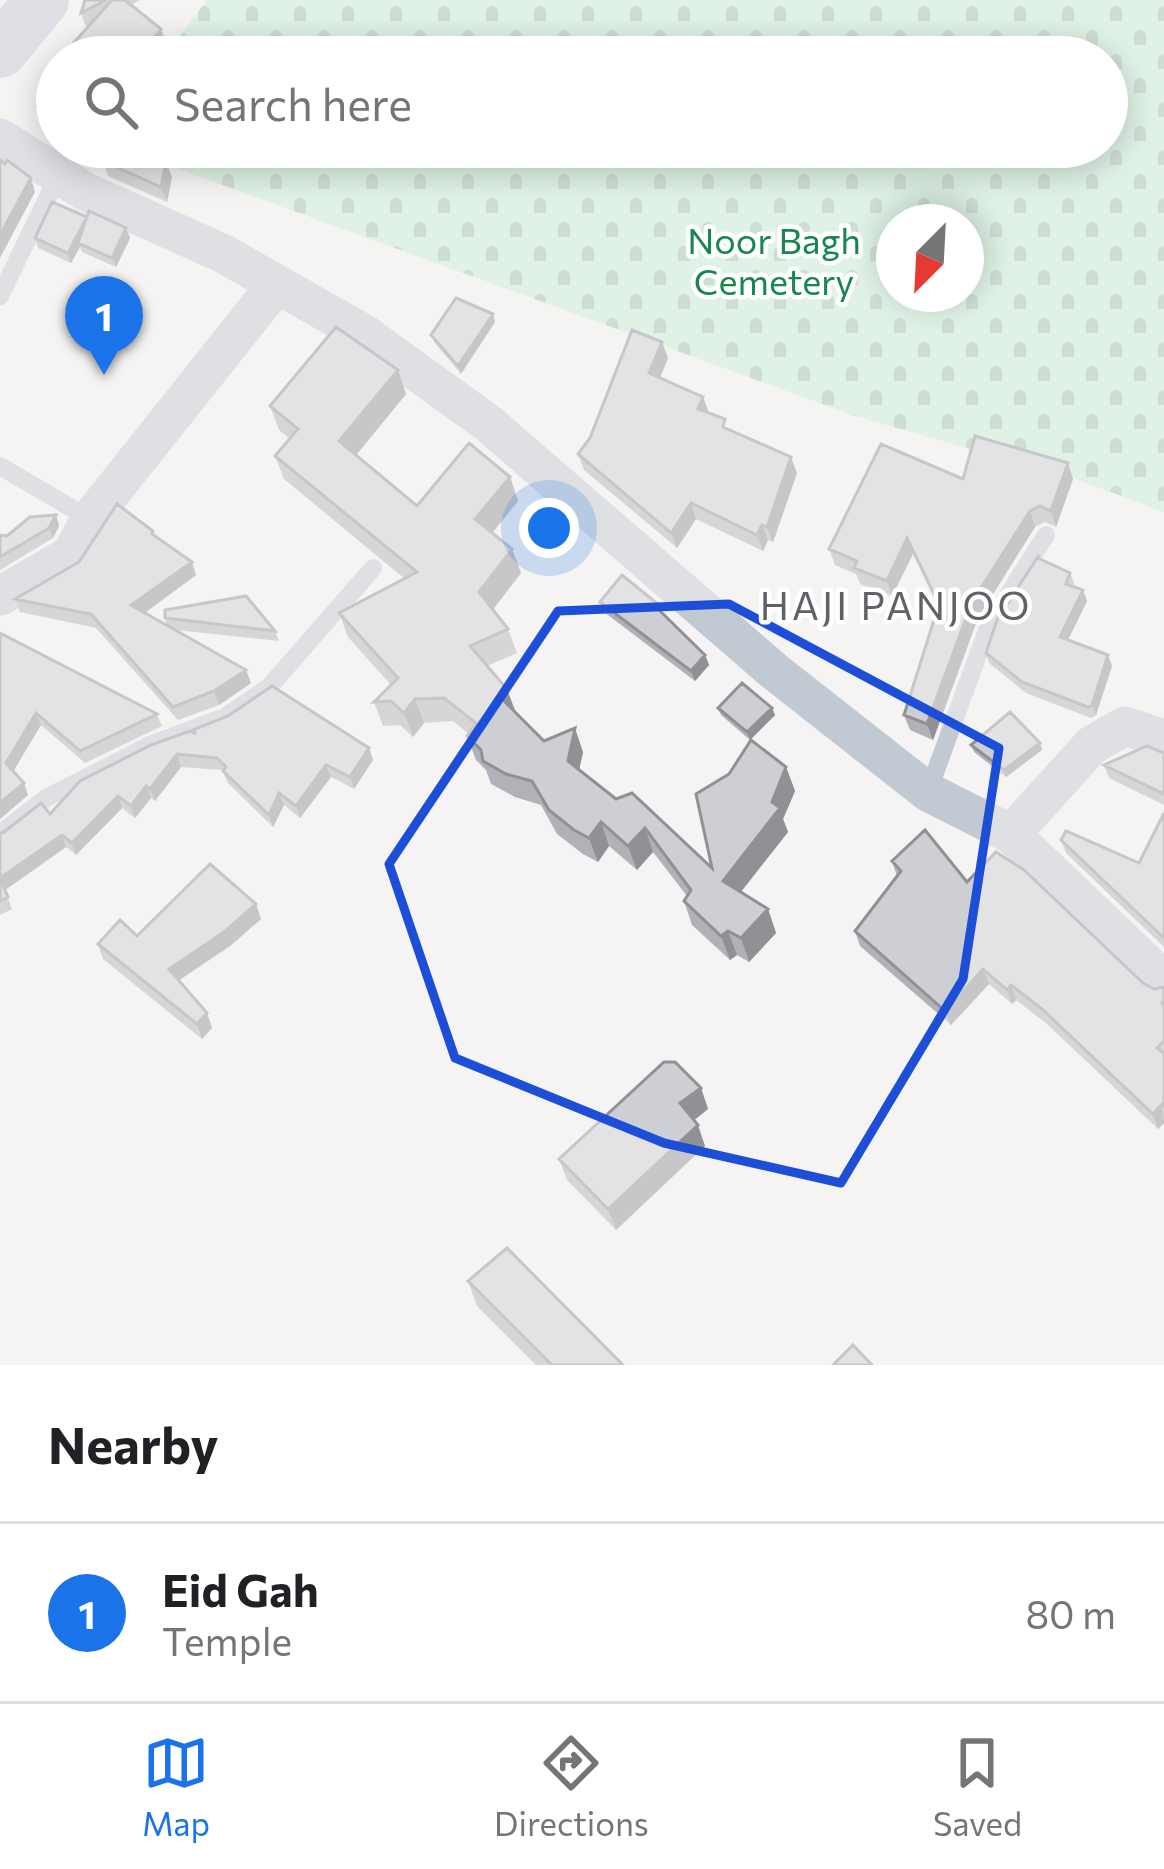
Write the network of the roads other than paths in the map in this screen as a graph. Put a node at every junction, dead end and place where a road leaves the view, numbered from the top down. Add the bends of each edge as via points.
1 (42, 0) edge
2 (0, 51) edge
3 (0, 138) edge
4 (36, 162) edge
5 (46, 168) edge
6 (58, 176) junction
7 (277, 284) junction
8 (0, 296) edge
9 (0, 466) edge
10 (90, 519) junction
11 (1046, 535) dead end
12 (374, 568) edge
13 (0, 596) edge
14 (1164, 740) edge
15 (928, 792) junction
16 (0, 834) edge
17 (1011, 834) junction
18 (1164, 980) edge

1 - 2 main road
3 - 4 street
5 - 6 street
6 - 7 street
6 - 8 lane
7 - 10 street
7 - 15 street via 366,335 489,424
9 - 10 lane
10 - 13 street via 70,555
11 - 15 lane via 989,625
12 - 16 lane via 269,687 225,717 46,798
14 - 17 street via 1125,726 1092,745
15 - 17 street
17 - 18 street

